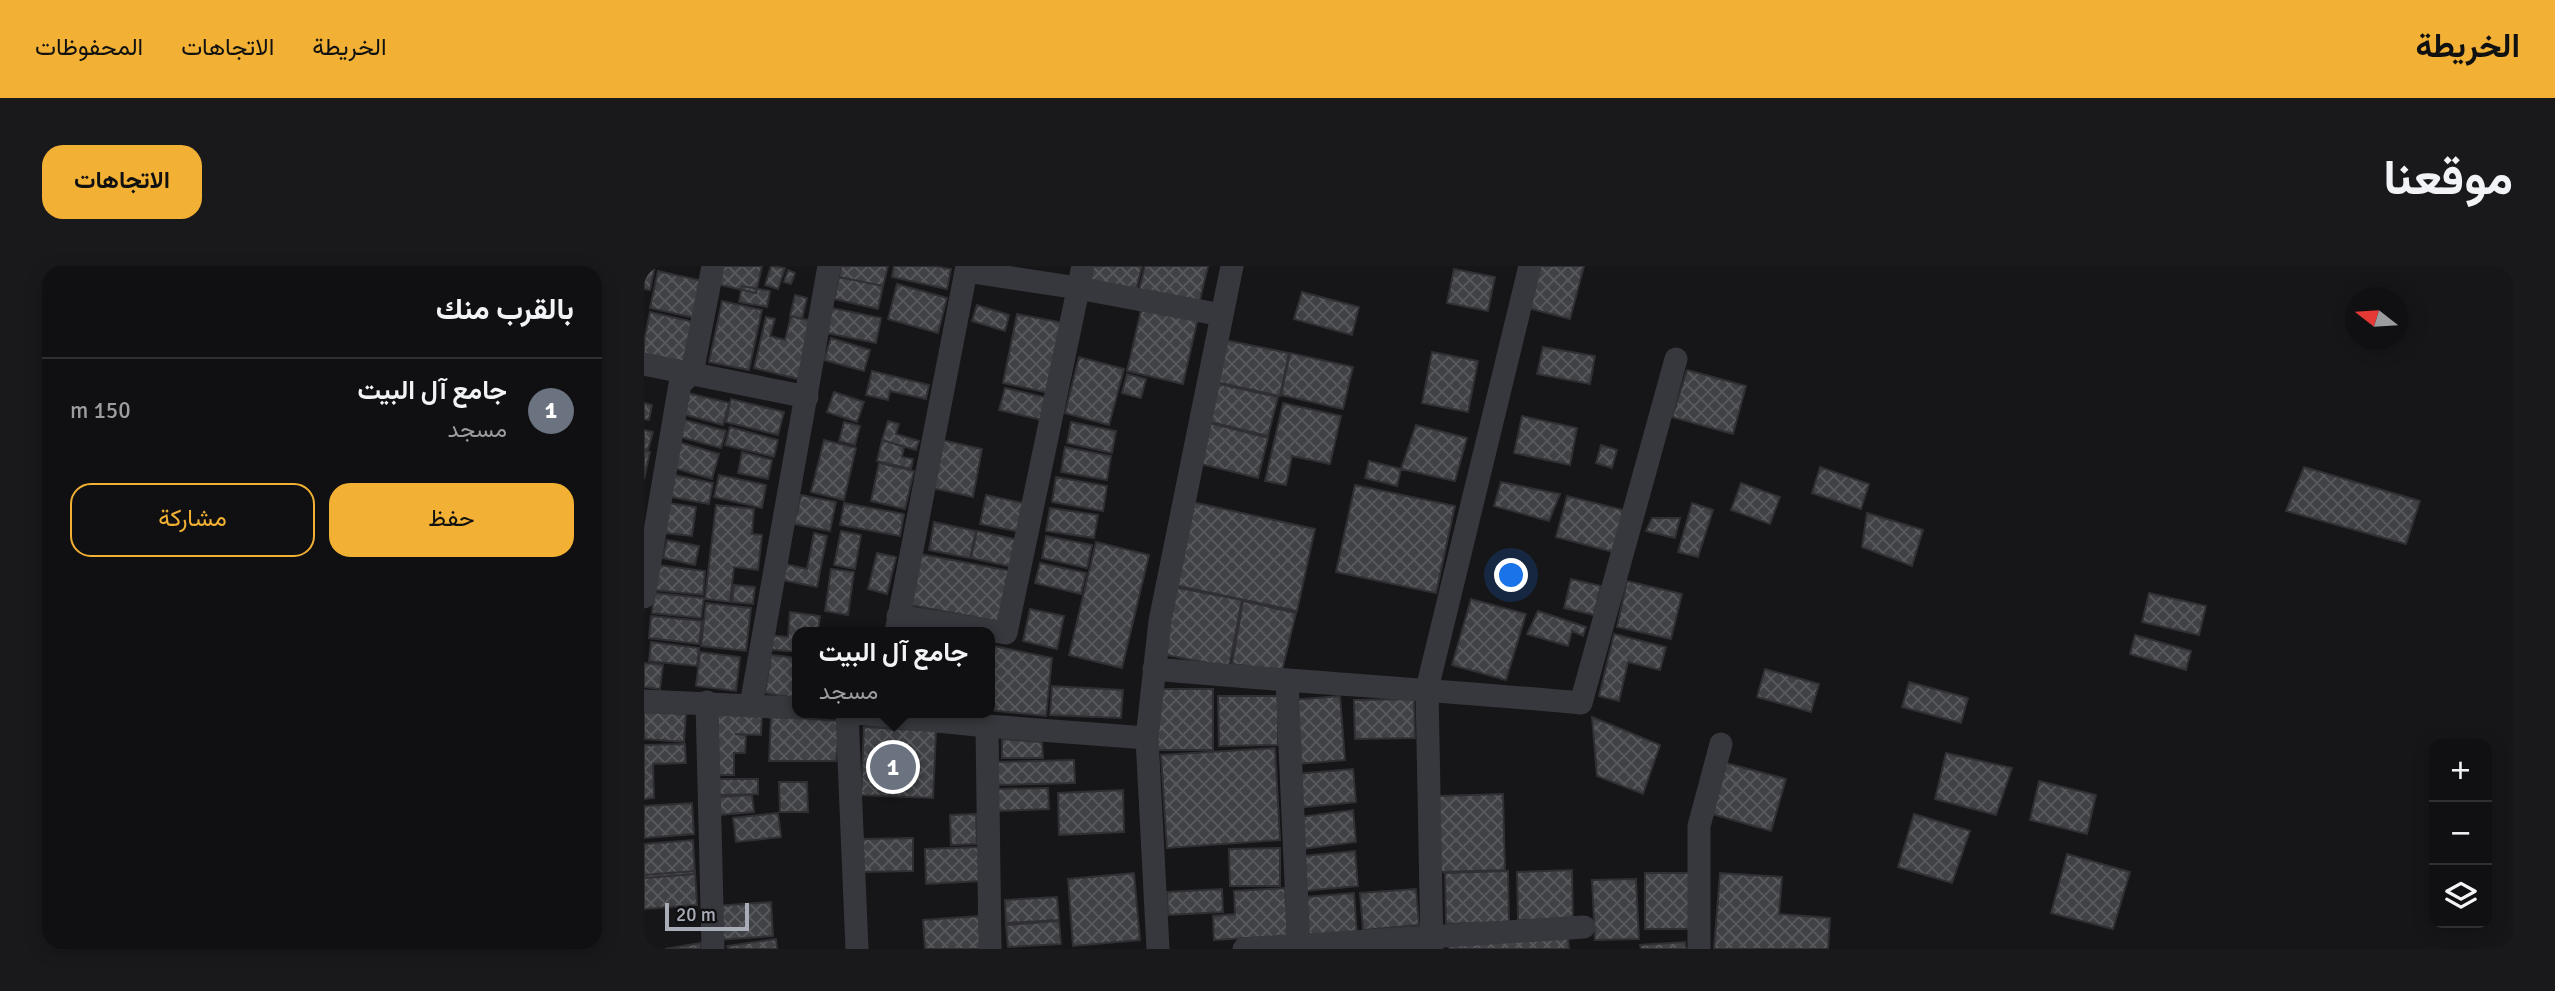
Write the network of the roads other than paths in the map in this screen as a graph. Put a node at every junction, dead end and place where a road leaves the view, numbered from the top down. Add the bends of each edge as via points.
1 (713, 266) edge
2 (829, 266) edge
3 (1232, 266) edge
4 (1530, 266) edge
5 (967, 269) edge
6 (1080, 277) edge
7 (1222, 315) junction
8 (1676, 359) dead end
9 (644, 365) edge
10 (692, 373) junction
11 (807, 397) junction
12 (644, 597) edge
13 (897, 624) edge
14 (930, 627) edge
15 (995, 633) edge
16 (1154, 669) junction
17 (1287, 681) junction
18 (1427, 689) junction
19 (644, 701) edge
20 (707, 702) junction
21 (751, 705) junction
22 (792, 708) edge
23 (847, 718) edge
24 (921, 718) edge
25 (987, 726) junction
26 (1147, 738) junction
27 (1721, 744) dead end
28 (1584, 928) dead end
29 (1431, 943) edge
30 (1299, 947) edge
31 (713, 949) edge
32 (857, 949) edge
33 (990, 949) edge
34 (1158, 949) edge
35 (1244, 949) edge
36 (1699, 949) edge

1 - 10 street
2 - 11 street
3 - 7 street
4 - 18 street
5 - 6 street
5 - 13 street
6 - 7 street
6 - 15 street via 1006,634
7 - 16 street
8 - 18 street via 1581,703
9 - 10 street
10 - 11 street
10 - 12 street via 680,384
11 - 21 street
13 - 14 street
16 - 17 street
16 - 26 street
17 - 18 street
17 - 30 street
18 - 29 street
19 - 20 street
20 - 21 street
20 - 31 street
21 - 22 street
23 - 32 street
24 - 25 street
25 - 26 street
25 - 33 street
26 - 34 street
27 - 36 street via 1699,826
28 - 29 street
29 - 30 street
30 - 35 street

